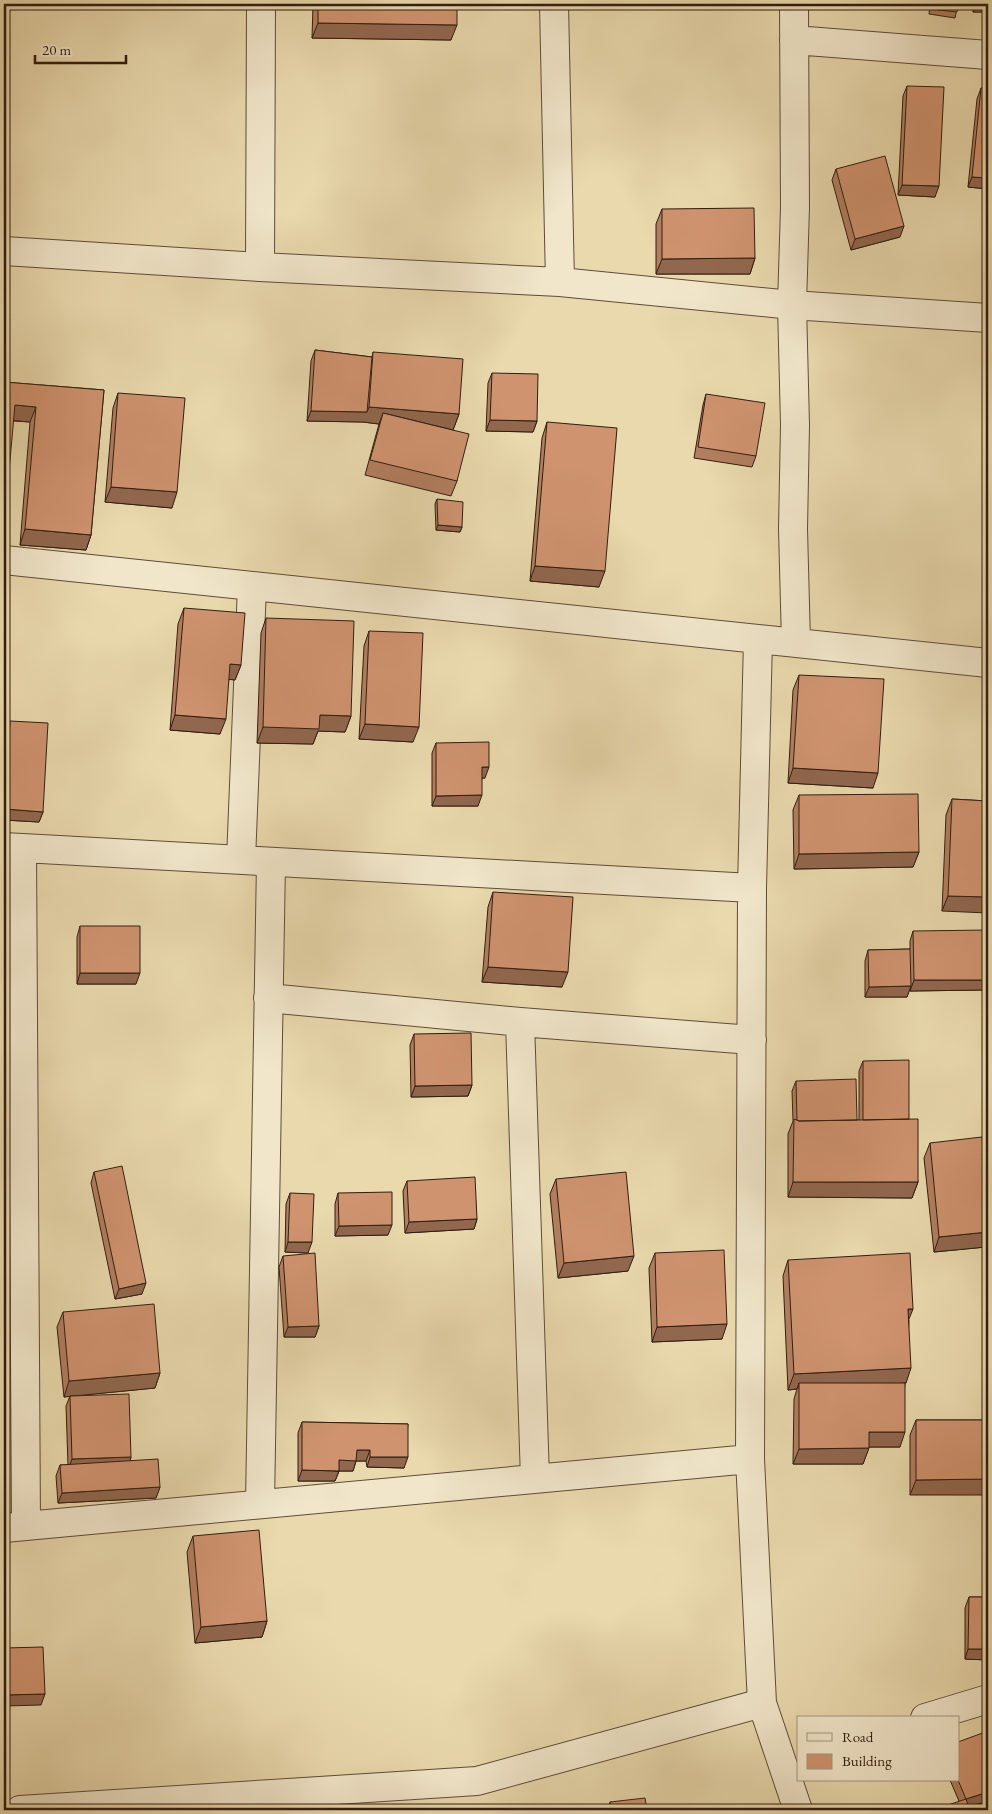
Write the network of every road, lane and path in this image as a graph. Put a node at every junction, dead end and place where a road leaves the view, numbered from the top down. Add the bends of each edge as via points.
1 (260, 4) edge
2 (554, 4) edge
3 (794, 4) edge
4 (794, 40) junction
5 (988, 55) edge
6 (4, 251) edge
7 (260, 267) junction
8 (560, 282) junction
9 (792, 305) junction
10 (988, 318) edge
11 (4, 560) edge
12 (252, 586) junction
13 (758, 639) junction
14 (796, 643) junction
15 (988, 663) edge
16 (13, 848) edge
17 (241, 860) junction
18 (271, 862) junction
19 (752, 888) junction
20 (268, 998) junction
21 (520, 1022) junction
22 (752, 1040) junction
23 (750, 1459) junction
24 (535, 1479) junction
25 (260, 1504) junction
26 (15, 1527) edge
27 (988, 1699) edge
28 (762, 1703) junction
29 (933, 1716) edge
30 (790, 1758) edge
31 (20, 1810) edge
32 (798, 1810) edge

1 - 7 street
2 - 8 street
3 - 4 street
4 - 5 street
4 - 9 street
6 - 7 street
7 - 8 street
8 - 9 street
9 - 10 street
9 - 14 street
11 - 12 street
12 - 13 street
12 - 17 street
13 - 14 street
13 - 19 street
14 - 15 street
16 - 17 street
16 - 26 street
17 - 18 street
18 - 19 street
18 - 20 street
19 - 22 street
20 - 21 street
20 - 25 street
21 - 22 street
21 - 24 street
22 - 23 street
23 - 24 street
23 - 28 street
24 - 25 street
25 - 26 street
27 - 29 street
28 - 30 street
28 - 31 street via 477,1781
30 - 32 street

